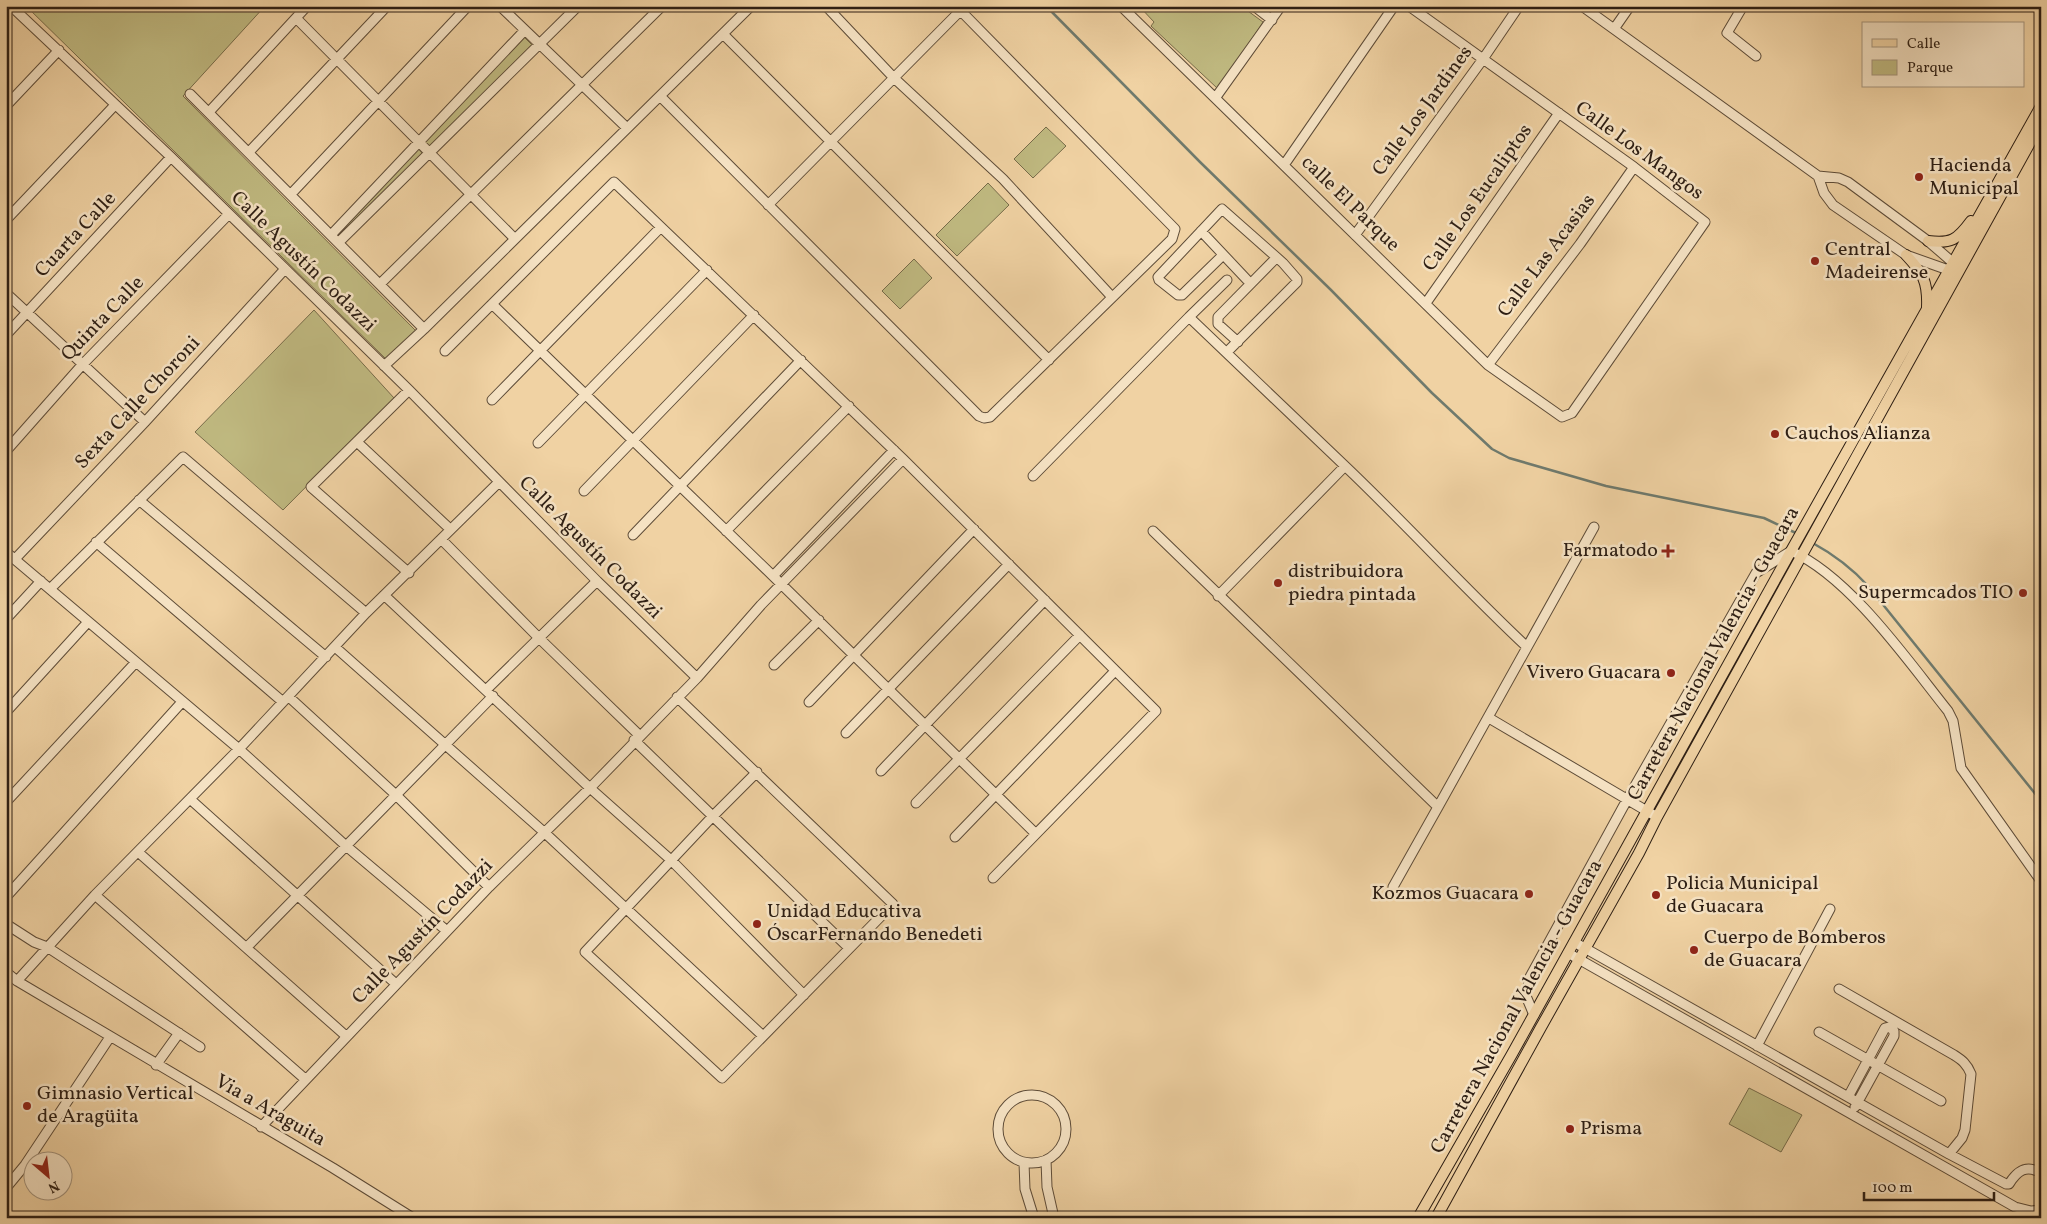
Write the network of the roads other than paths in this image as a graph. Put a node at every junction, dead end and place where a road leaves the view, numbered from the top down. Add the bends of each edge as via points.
1 (11, 6) edge
2 (307, 6) edge
3 (387, 6) edge
4 (468, 6) edge
5 (500, 6) edge
6 (578, 6) edge
7 (662, 6) edge
8 (826, 6) edge
9 (1122, 6) edge
10 (1254, 6) edge
11 (1282, 6) edge
12 (1394, 6) edge
13 (1409, 6) edge
14 (1518, 6) edge
15 (1582, 6) edge
16 (1630, 6) edge
17 (1743, 6) edge
18 (745, 8) edge
19 (958, 8) edge
20 (296, 18) junction
21 (1272, 20) junction
22 (1614, 29) junction
23 (524, 30) junction
24 (723, 34) junction
25 (540, 44) junction
26 (59, 50) junction
27 (1480, 56) junction
28 (1756, 56) dead end
29 (337, 59) junction
30 (894, 78) junction
31 (582, 85) junction
32 (190, 94) dead end
33 (660, 96) junction
34 (1216, 97) junction
35 (378, 101) junction
36 (116, 104) junction
37 (6, 106) edge
38 (2041, 106) edge
39 (209, 112) junction
40 (1559, 114) junction
41 (2041, 123) edge
42 (627, 128) junction
43 (418, 142) junction
44 (830, 142) junction
45 (249, 152) junction
46 (429, 153) junction
47 (171, 157) junction
48 (1284, 165) junction
49 (1634, 167) junction
50 (1818, 176) junction
51 (1999, 181) junction
52 (291, 194) junction
53 (471, 195) junction
54 (768, 205) junction
55 (229, 214) junction
56 (6, 220) edge
57 (661, 226) junction
58 (1201, 231) junction
59 (331, 235) junction
60 (1355, 235) junction
61 (515, 239) junction
62 (1928, 241) junction
63 (338, 242) junction
64 (1223, 255) junction
65 (1906, 255) junction
66 (1276, 258) junction
67 (285, 269) junction
68 (1955, 269) junction
69 (707, 270) junction
70 (1227, 280) dead end
71 (1250, 283) junction
72 (380, 284) junction
73 (6, 293) edge
74 (1112, 297) junction
75 (1426, 303) junction
76 (492, 304) junction
77 (1927, 310) junction
78 (27, 313) junction
79 (754, 315) junction
80 (1189, 317) junction
81 (424, 329) junction
82 (6, 336) edge
83 (1238, 342) junction
84 (540, 350) junction
85 (445, 351) dead end
86 (1227, 352) junction
87 (801, 360) junction
88 (1049, 360) junction
89 (82, 365) junction
90 (1488, 365) junction
91 (384, 366) junction
92 (409, 390) junction
93 (586, 394) junction
94 (492, 400) dead end
95 (849, 406) junction
96 (1562, 417) joint
97 (145, 422) junction
98 (633, 440) junction
99 (357, 442) junction
100 (538, 443) dead end
101 (894, 450) junction
102 (6, 451) edge
103 (903, 458) junction
104 (1345, 466) junction
105 (1033, 476) dead end
106 (499, 482) junction
107 (681, 486) junction
108 (584, 492) dead end
109 (139, 500) junction
110 (1594, 527) dead end
111 (450, 529) junction
112 (974, 529) junction
113 (726, 531) junction
114 (1153, 531) dead end
115 (633, 535) dead end
116 (441, 539) junction
117 (96, 542) junction
118 (1791, 551) junction
119 (6, 552) edge
120 (1804, 552) junction
121 (15, 559) junction
122 (1009, 564) junction
123 (409, 573) junction
124 (773, 576) junction
125 (41, 581) junction
126 (597, 581) junction
127 (782, 584) junction
128 (50, 589) junction
129 (384, 595) junction
130 (1218, 596) junction
131 (1045, 600) junction
132 (366, 613) junction
133 (6, 619) edge
134 (819, 620) junction
135 (88, 622) junction
136 (1080, 635) junction
137 (540, 639) junction
138 (335, 647) junction
139 (1527, 647) junction
140 (854, 656) junction
141 (326, 657) junction
142 (136, 662) junction
143 (774, 665) dead end
144 (1115, 670) junction
145 (696, 678) junction
146 (889, 689) junction
147 (489, 693) junction
148 (677, 697) junction
149 (286, 699) junction
150 (182, 702) junction
151 (809, 702) dead end
152 (6, 712) edge
153 (1489, 718) junction
154 (925, 725) junction
155 (846, 734) dead end
156 (637, 738) junction
157 (445, 746) junction
158 (239, 749) junction
159 (959, 758) junction
160 (881, 771) dead end
161 (757, 772) junction
162 (590, 788) junction
163 (396, 795) junction
164 (996, 795) junction
165 (190, 799) junction
166 (1627, 799) junction
167 (6, 802) edge
168 (916, 803) dead end
169 (1438, 808) junction
170 (1647, 811) junction
171 (712, 817) junction
172 (1657, 817) junction
173 (544, 832) junction
174 (1035, 833) junction
175 (955, 837) dead end
176 (345, 846) junction
177 (138, 852) junction
178 (671, 860) junction
179 (992, 878) dead end
180 (2041, 881) edge
181 (490, 887) junction
182 (1393, 887) dead end
183 (298, 894) junction
184 (95, 895) junction
185 (6, 896) edge
186 (626, 908) junction
187 (1830, 909) dead end
188 (6, 924) edge
189 (447, 931) junction
190 (1574, 942) junction
191 (47, 947) junction
192 (247, 947) junction
193 (849, 948) junction
194 (1585, 948) junction
195 (1568, 953) junction
196 (1579, 959) junction
197 (6, 972) edge
198 (17, 981) junction
199 (396, 984) junction
200 (1839, 989) dead end
201 (804, 995) junction
202 (1534, 1014) junction
203 (1819, 1032) dead end
204 (179, 1033) junction
205 (346, 1036) junction
206 (763, 1036) junction
207 (110, 1037) junction
208 (1756, 1046) junction
209 (200, 1047) dead end
210 (1868, 1060) junction
211 (156, 1065) junction
212 (1879, 1065) junction
213 (305, 1079) junction
214 (1848, 1097) junction
215 (1941, 1101) dead end
216 (1858, 1103) junction
217 (1851, 1114) junction
218 (261, 1127) junction
219 (1949, 1154) junction
220 (1046, 1160) junction
221 (1024, 1162) junction
222 (2041, 1173) edge
223 (6, 1188) edge
224 (2041, 1210) edge
225 (413, 1218) edge
226 (1034, 1218) edge
227 (1054, 1218) edge
228 (1418, 1218) edge
229 (1436, 1218) edge

1 - 26 street, Calle Agustín Codazzi
2 - 20 street
3 - 29 street
4 - 35 street
5 - 23 street
6 - 25 street
7 - 31 street
8 - 30 street
9 - 34 street, calle El Parque
10 - 21 street
11 - 21 street
12 - 48 street
13 - 27 street
14 - 27 street, Calle Los Jardines
15 - 22 street
16 - 22 street
17 - 28 street via 1727,33
18 - 24 street
19 - 30 street
19 - 74 street via 1175,228 1172,239
20 - 29 street
20 - 39 street
21 - 34 street
22 - 50 street
23 - 25 street
23 - 43 street
24 - 33 street
24 - 44 street
25 - 31 street
25 - 46 street
26 - 36 street, Calle Agustín Codazzi
26 - 37 street
27 - 40 street, Calle Los Mangos
27 - 60 street, Calle Los Jardines
29 - 35 street
29 - 45 street
30 - 44 street
30 - 74 street via 1002,179
31 - 42 street
31 - 53 street
32 - 39 street
33 - 42 street
33 - 54 street
34 - 48 street, calle El Parque
35 - 43 street
35 - 52 street
36 - 47 street, Calle Agustín Codazzi
36 - 56 street
38 - 51 main road, Carretera Nacional Valencia - Guacara
39 - 45 street
40 - 49 street, Calle Los Mangos
40 - 75 street, Calle Los Eucaliptos
41 - 68 main road, Carretera Nacional Valencia - Guacara
42 - 61 street
43 - 46 street
43 - 59 street
44 - 54 street
44 - 88 street
45 - 52 street
46 - 53 street
46 - 63 street
47 - 55 street, Calle Agustín Codazzi
47 - 78 street, Cuarta Calle
48 - 60 street, calle El Parque
49 - 90 street, Calle Las Acasias
49 - 96 street, Calle Los Mangos via 1705,222 1572,413
50 - 62 street via 1848,182
50 - 65 street via 1833,205
51 - 62 main road via 1958,237 1947,242
51 - 68 main road, Carretera Nacional Valencia - Guacara
52 - 59 street
53 - 61 street
53 - 72 street
54 - 88 street via 979,416 990,417
55 - 67 street, Calle Agustín Codazzi
55 - 89 street, Quinta Calle
57 - 69 street
57 - 76 street via 614,182
57 - 84 street
58 - 64 street
58 - 64 street via 1158,277 1160,282 1182,295
58 - 66 street via 1220,210 1224,210
59 - 63 street
60 - 75 street, calle El Parque
61 - 81 street
62 - 68 street
63 - 72 street
64 - 71 street
65 - 68 street
65 - 77 main road via 1924,278 1928,290
66 - 71 street
66 - 83 street via 1296,276 1297,282
67 - 91 street, Calle Agustín Codazzi
67 - 97 street, Sexta Calle Choroni
68 - 77 main road, Carretera Nacional Valencia - Guacara
68 - 120 main road, Carretera Nacional Valencia - Guacara
69 - 79 street
69 - 93 street
70 - 80 street
71 - 83 street via 1216,320
72 - 81 street
73 - 78 street
74 - 88 street
75 - 90 street, calle El Parque
76 - 84 street
76 - 85 street
77 - 118 main road, Carretera Nacional Valencia - Guacara
78 - 82 street, Cuarta Calle
78 - 89 street
79 - 87 street
79 - 98 street
80 - 86 street
80 - 105 street
81 - 91 street
83 - 86 street
84 - 93 street
84 - 94 street
86 - 104 street
87 - 95 street
87 - 107 street
89 - 97 street
89 - 102 street, Quinta Calle
90 - 96 street, calle El Parque
91 - 92 street, Calle Agustín Codazzi
92 - 99 street
92 - 106 street, Calle Agustín Codazzi
93 - 98 street
93 - 100 street
95 - 101 street
95 - 113 street
97 - 121 street, Sexta Calle Choroni
98 - 107 street
98 - 108 street
99 - 111 street
99 - 123 street via 311,487
101 - 103 street
101 - 124 street
103 - 112 street
103 - 127 street
104 - 130 street
104 - 139 street
106 - 111 street
106 - 126 street, Calle Agustín Codazzi
107 - 113 street
107 - 115 street
109 - 117 street
109 - 132 street via 183,456
109 - 141 street
110 - 139 street
111 - 116 street
112 - 122 street
112 - 140 street
113 - 124 street
114 - 130 street
116 - 123 street
116 - 137 street
117 - 128 street
117 - 149 street
118 - 120 street
118 - 166 street via 1756,573
118 - 170 main road, Carretera Nacional Valencia - Guacara
119 - 121 street
120 - 172 main road, Carretera Nacional Valencia - Guacara
120 - 180 street via 1846,590 1951,716 1961,768
121 - 125 street
122 - 131 street
122 - 146 street
123 - 129 street
124 - 127 street
125 - 128 street
125 - 133 street
126 - 137 street
126 - 145 street, Calle Agustín Codazzi
127 - 134 street
127 - 145 street
128 - 135 street
129 - 132 street
129 - 147 street
130 - 169 street
131 - 136 street
131 - 154 street
132 - 138 street
134 - 140 street
134 - 143 street
135 - 142 street
135 - 152 street
136 - 144 street
136 - 159 street
137 - 147 street
137 - 156 street
138 - 141 street
138 - 157 street
139 - 153 street
140 - 146 street
140 - 151 street
141 - 149 street
142 - 150 street
142 - 167 street
144 - 164 street
144 - 174 street via 1156,711
145 - 148 street, Calle Agustín Codazzi
146 - 154 street
146 - 155 street
147 - 157 street
147 - 162 street
148 - 156 street, Calle Agustín Codazzi
148 - 161 street
149 - 158 street
149 - 163 street
150 - 158 street
150 - 185 street
153 - 166 street
153 - 169 street
154 - 159 street
154 - 160 street
156 - 162 street, Calle Agustín Codazzi
156 - 171 street
157 - 163 street
157 - 173 street
158 - 165 street
158 - 176 street
159 - 164 street
159 - 168 street
161 - 171 street
161 - 193 street via 892,904
162 - 173 street, Calle Agustín Codazzi
162 - 178 street
163 - 176 street
163 - 181 street
164 - 174 street
164 - 175 street
165 - 177 street
165 - 183 street
166 - 170 street
166 - 202 street via 1530,977 1526,996
169 - 182 street
170 - 172 street
170 - 190 main road, Carretera Nacional Valencia - Guacara
171 - 178 street
171 - 193 street
172 - 194 main road, Carretera Nacional Valencia - Guacara
173 - 181 street, Calle Agustín Codazzi
173 - 186 street
174 - 179 street
176 - 183 street
176 - 189 street
177 - 184 street
177 - 192 street
178 - 186 street
178 - 201 street
181 - 189 street, Calle Agustín Codazzi
183 - 192 street
183 - 199 street
184 - 191 street
184 - 213 street
186 - 206 street
186 - 206 street via 585,952 722,1078
187 - 208 street
188 - 191 street
189 - 199 street, Calle Agustín Codazzi
190 - 194 street
190 - 195 main road, Carretera Nacional Valencia - Guacara
191 - 198 street
191 - 204 street
192 - 205 street
193 - 201 street
194 - 196 main road, Carretera Nacional Valencia - Guacara
194 - 208 street
195 - 196 street
195 - 202 main road, Carretera Nacional Valencia - Guacara
196 - 217 street
196 - 229 main road, Carretera Nacional Valencia - Guacara
197 - 198 street, Via a Araguita
198 - 207 street, Via a Araguita
199 - 205 street, Calle Agustín Codazzi
200 - 219 street via 1954,1054 1968,1067 1964,1134
201 - 206 street
202 - 228 main road, Carretera Nacional Valencia - Guacara
203 - 210 street
204 - 209 street
204 - 211 street
205 - 213 street, Calle Agustín Codazzi
207 - 211 street, Via a Araguita
207 - 223 street via 25,1165
208 - 214 street
210 - 212 street
210 - 212 street via 1886,1027 1889,1027 1894,1036
210 - 214 street
211 - 218 street, Via a Araguita
212 - 215 street
212 - 216 street
213 - 218 street, Calle Agustín Codazzi
214 - 216 street
216 - 217 street
216 - 219 street
217 - 224 street via 2015,1207
218 - 225 street, Via a Araguita
219 - 222 street via 2008,1185 2021,1170 2029,1168
220 - 221 street
220 - 221 street via 1064,1142 1064,1116 1047,1098 1028,1095 1010,1102 998,1124 1003,1148
220 - 227 street via 1047,1187
221 - 226 street via 1025,1189

